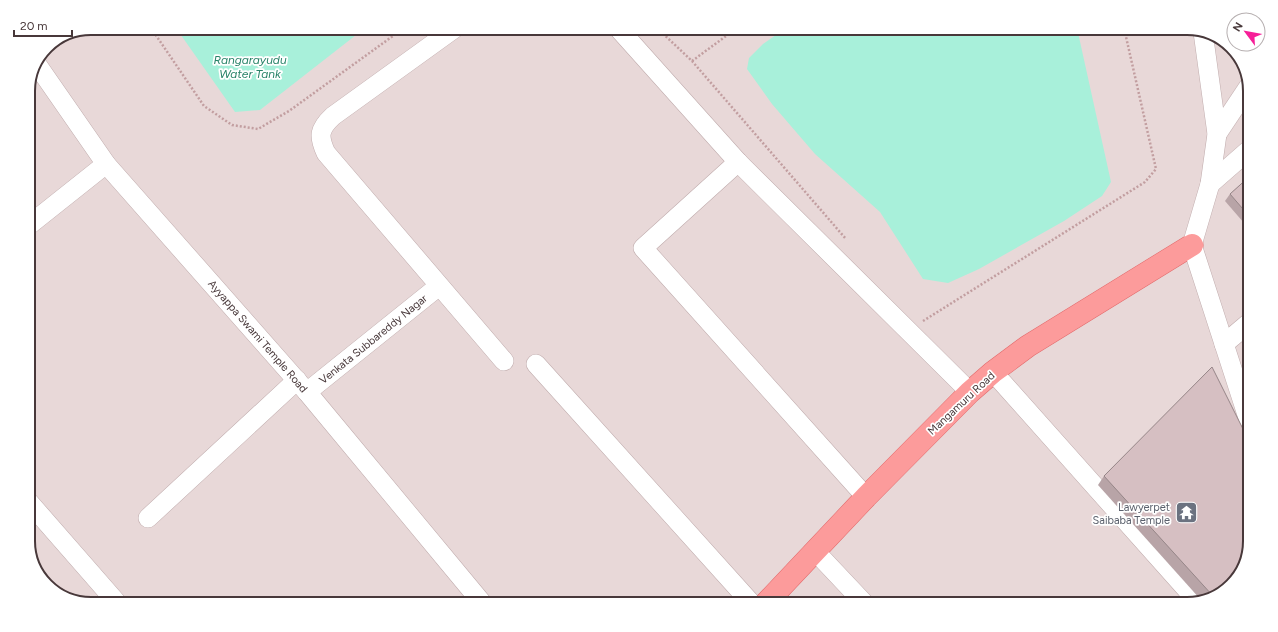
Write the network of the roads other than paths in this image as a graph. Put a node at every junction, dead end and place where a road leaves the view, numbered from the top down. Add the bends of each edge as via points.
1 (445, 35) edge
2 (624, 35) edge
3 (1204, 38) edge
4 (40, 69) edge
5 (1243, 96) edge
6 (1217, 134) junction
7 (1243, 155) edge
8 (738, 162) junction
9 (106, 164) junction
10 (1210, 184) junction
11 (35, 220) edge
12 (1192, 245) junction
13 (439, 286) junction
14 (1243, 328) edge
15 (1224, 344) junction
16 (504, 361) dead end
17 (536, 364) dead end
18 (993, 372) junction
19 (302, 386) junction
20 (970, 392) junction
21 (1243, 402) edge
22 (866, 496) junction
23 (35, 509) edge
24 (148, 518) dead end
25 (815, 551) junction
26 (112, 597) edge
27 (477, 597) edge
28 (746, 597) edge
29 (772, 597) edge
30 (858, 597) edge
31 (1193, 597) edge

1 - 13 street via 333,116 324,125 321,133 326,154
2 - 8 street
3 - 6 street
4 - 9 street, Ayyappa Swami Temple Road
5 - 6 street
6 - 10 street
7 - 10 street
8 - 20 street
8 - 22 street via 643,248
9 - 11 street
9 - 19 street, Ayyappa Swami Temple Road
10 - 12 street
12 - 15 street
12 - 18 main road, Mangamuru Road via 1028,346
13 - 16 street
13 - 19 street, Venkata Subbareddy Nagar
14 - 15 street
15 - 21 street
17 - 28 street
18 - 20 main road, Mangamuru Road
18 - 31 street
19 - 24 street, Venkata Subbareddy Nagar
19 - 27 street, Ayyappa Swami Temple Road
20 - 22 main road, Mangamuru Road
22 - 25 main road, Mangamuru Road
23 - 26 street
25 - 29 main road, Mangamuru Road
25 - 30 street

